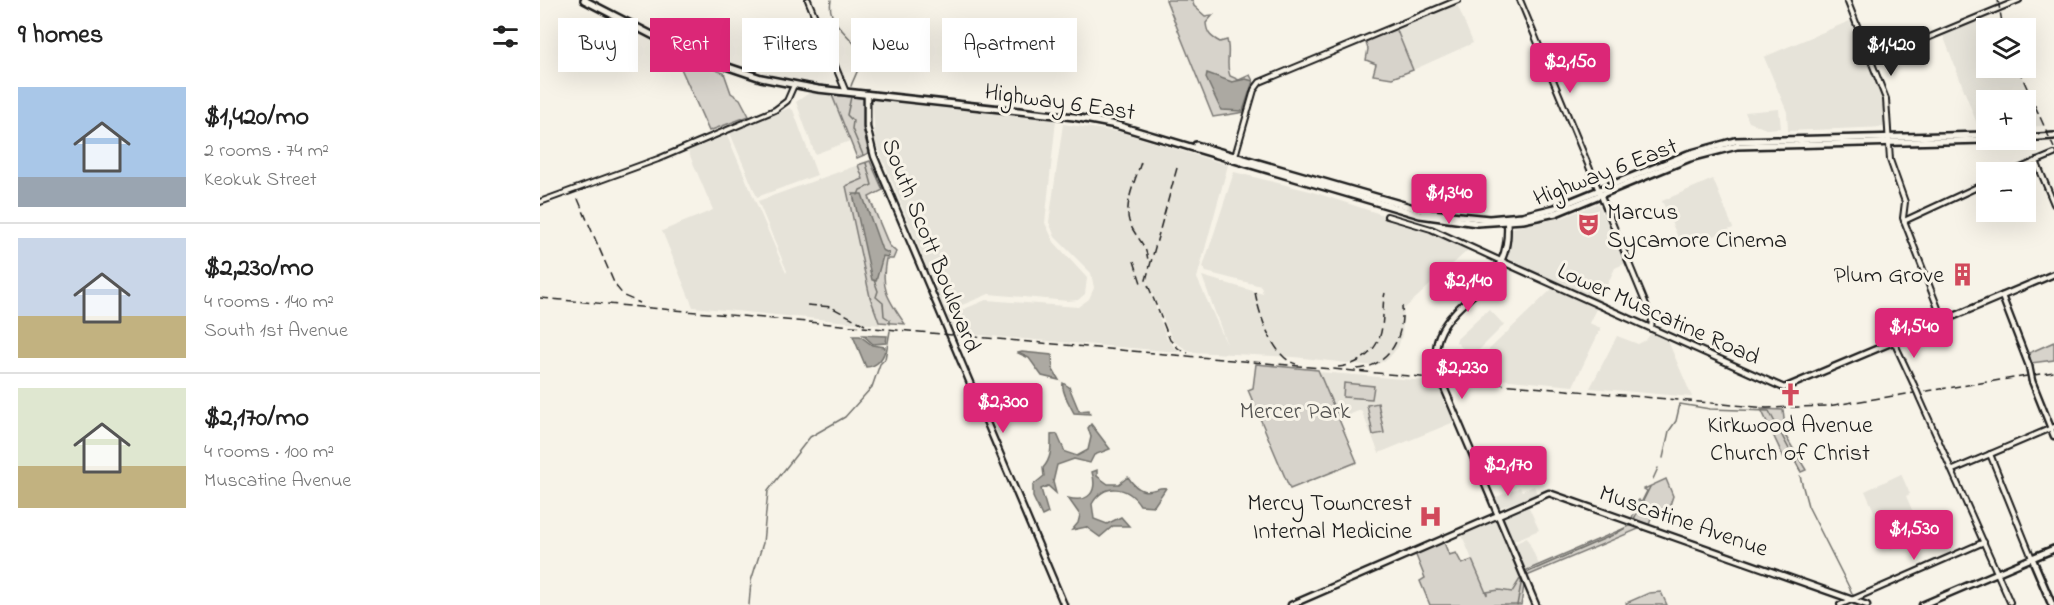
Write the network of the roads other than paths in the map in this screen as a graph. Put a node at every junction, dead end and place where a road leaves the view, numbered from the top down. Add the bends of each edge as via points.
1 (584, 0) edge
2 (808, 0) edge
3 (1458, 0) edge
4 (1520, 0) edge
5 (1847, 0) edge
6 (2019, 0) edge
7 (1872, 61) junction
8 (794, 85) junction
9 (846, 92) junction
10 (867, 94) junction
11 (2054, 134) edge
12 (2036, 135) edge
13 (1976, 137) edge
14 (1889, 139) junction
15 (2054, 154) edge
16 (1234, 158) junction
17 (2037, 161) joint
18 (1976, 188) edge
19 (1600, 193) junction
20 (540, 202) edge
21 (2054, 204) edge
22 (1387, 216) dead end
23 (1507, 220) junction
24 (1904, 221) junction
25 (1501, 261) junction
26 (2054, 274) edge
27 (2002, 296) junction
28 (1943, 321) junction
29 (1651, 329) junction
30 (1894, 342) junction
31 (2052, 428) edge
32 (2054, 436) edge
33 (1990, 454) junction
34 (1953, 470) junction
35 (1498, 514) junction
36 (1984, 542) junction
37 (2054, 549) edge
38 (2032, 558) junction
39 (1997, 573) junction
40 (1852, 600) junction
41 (2010, 602) dead end
42 (1064, 605) edge
43 (1291, 605) edge
44 (1536, 605) edge
45 (1840, 605) edge
46 (1867, 605) edge
47 (1922, 605) edge
48 (2052, 605) edge

1 - 8 main road, Highway 6 East via 702,59
2 - 9 street
3 - 16 street via 1260,82 1254,90
4 - 19 street
5 - 7 street
6 - 7 street
7 - 14 street via 1886,99
8 - 9 main road, Highway 6 East
8 - 20 street via 787,101 775,110
9 - 10 main road, Highway 6 East
10 - 16 main road, Highway 6 East via 1081,118
10 - 42 main road, South Scott Boulevard via 867,127 874,156
11 - 12 main road
13 - 14 main road, Highway 6 East
14 - 19 main road, Highway 6 East via 1754,139 1727,143 1688,154
14 - 24 street via 1890,164 1905,202
15 - 17 street
16 - 23 main road, Highway 6 East via 1431,213
17 - 21 street
18 - 24 street
19 - 23 main road, Highway 6 East
19 - 29 street via 1652,319
22 - 25 street, Lower Muscatine Road via 1431,229
23 - 25 main road via 1507,244
24 - 28 street
25 - 29 main road, Lower Muscatine Road
25 - 35 main road via 1448,318 1440,332 1436,353 1440,378
26 - 27 main road
27 - 28 main road
27 - 31 main road, bridge
28 - 30 main road
29 - 30 main road, Lower Muscatine Road via 1784,388
30 - 34 street, bridge
31 - 32 main road
31 - 33 street
33 - 34 street
33 - 38 street
34 - 36 street
35 - 40 main road, Muscatine Avenue via 1543,494 1554,494
35 - 43 main road, Muscatine Avenue
35 - 44 main road
36 - 39 street
36 - 40 street
37 - 38 main road
38 - 39 main road
38 - 48 main road
39 - 41 street
39 - 47 main road
40 - 45 street
40 - 46 main road, Muscatine Avenue

